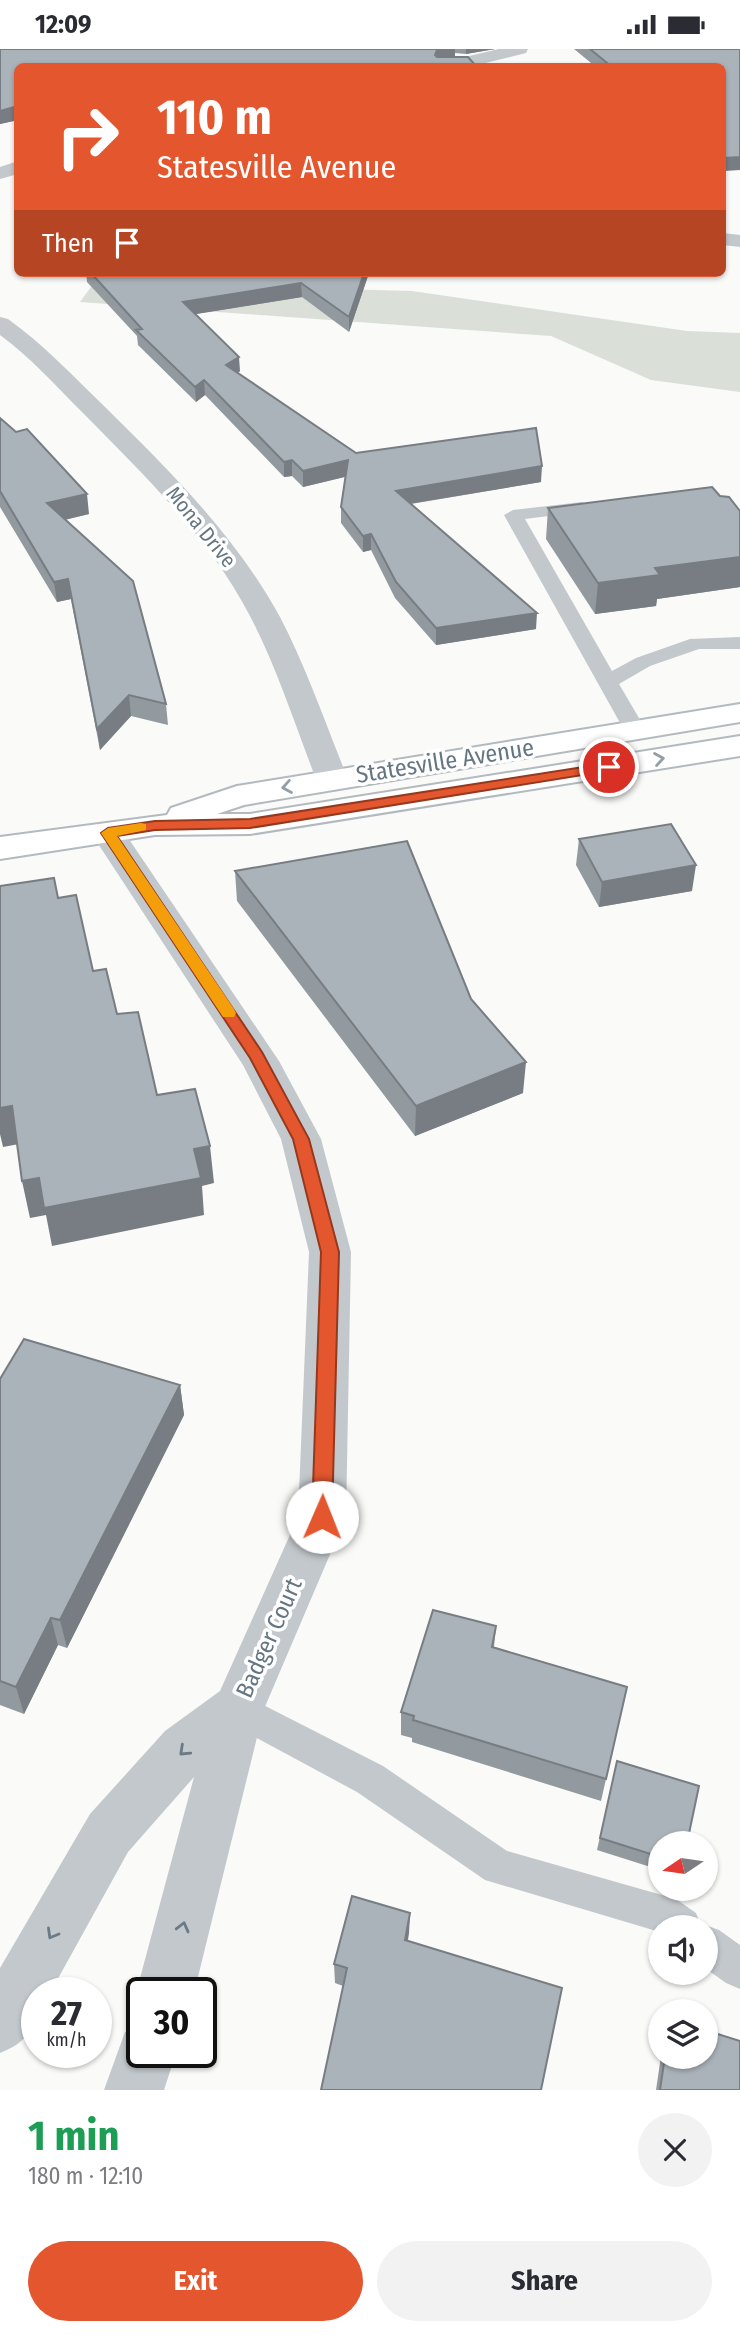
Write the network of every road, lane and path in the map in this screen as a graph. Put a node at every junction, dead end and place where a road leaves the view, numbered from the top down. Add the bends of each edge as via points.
1 (514, 50) edge
2 (460, 63) edge
3 (0, 324) edge
4 (599, 506) edge
5 (740, 643) edge
6 (607, 682) junction
7 (740, 713) edge
8 (635, 730) junction
9 (740, 746) edge
10 (332, 779) junction
11 (155, 825) junction
12 (108, 833) junction
13 (0, 848) edge
14 (238, 1709) junction
15 (665, 1915) edge
16 (718, 1953) edge
17 (740, 1969) edge
18 (169, 1977) edge
19 (0, 2024) edge
20 (141, 2068) edge
21 (134, 2090) edge

1 - 2 street
3 - 10 street, Mona Drive via 71,386 224,552 278,645
4 - 6 lane via 513,515
5 - 6 lane via 697,643 643,662
6 - 8 lane
7 - 8 main road, Statesville Avenue
8 - 10 main road, Statesville Avenue
11 -> 9 main road, Statesville Avenue via 250,824
10 -> 11 main road, Statesville Avenue via 237,796
11 - 12 main road, Statesville Avenue
12 - 13 main road, Statesville Avenue
12 - 14 street, Badger Court via 260,1061 301,1139 330,1252 322,1517
14 - 15 lane via 370,1779 498,1867
18 -> 14 street, Badger Court
14 -> 19 street, Badger Court via 184,1749 108,1833
16 - 17 lane
20 - 21 street

